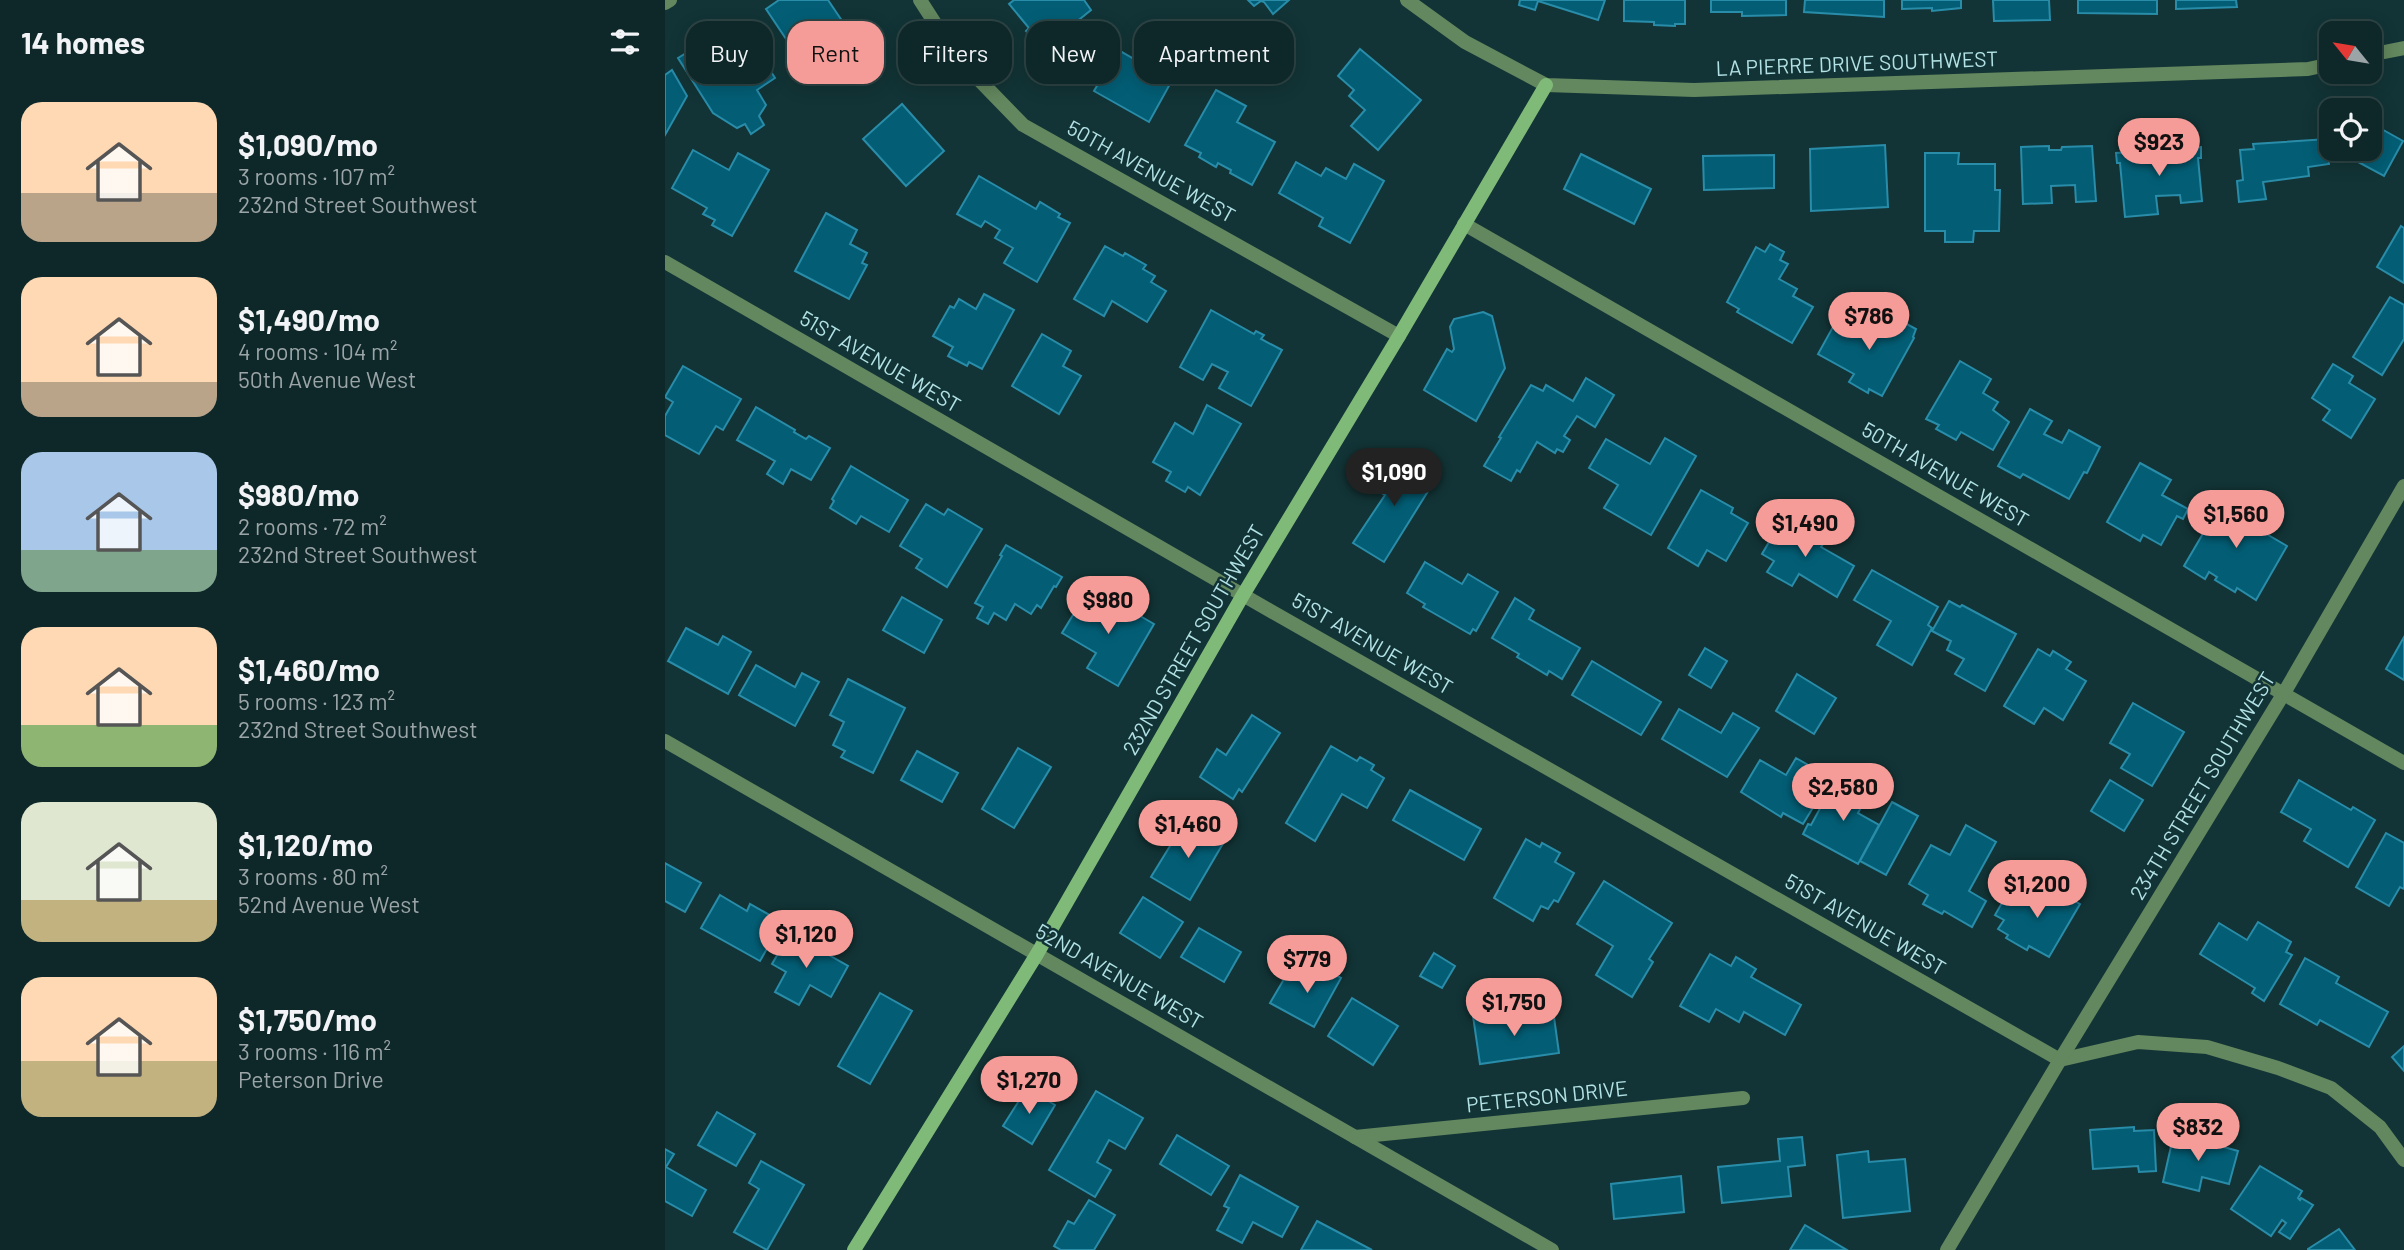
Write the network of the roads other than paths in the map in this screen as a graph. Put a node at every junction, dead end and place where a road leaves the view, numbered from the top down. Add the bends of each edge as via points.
1 (670, 0) edge
2 (920, 0) edge
3 (1407, 0) edge
4 (665, 3) edge
5 (2404, 48) edge
6 (2382, 52) edge
7 (2319, 67) edge
8 (1546, 85) junction
9 (1464, 224) junction
10 (665, 262) edge
11 (1399, 336) junction
12 (2404, 485) edge
13 (1243, 595) junction
14 (2284, 693) junction
15 (665, 741) edge
16 (2404, 763) edge
17 (1037, 954) junction
18 (2060, 1060) junction
19 (1743, 1098) dead end
20 (1355, 1137) junction
21 (2404, 1160) edge
22 (854, 1250) edge
23 (1552, 1250) edge
24 (1947, 1250) edge

1 - 4 street
2 - 11 street, 50TH AVENUE WEST via 956,56 1023,125
3 - 8 street, LA PIERRE DRIVE SOUTHWEST via 1465,42
5 - 6 street
7 - 8 street, LA PIERRE DRIVE SOUTHWEST via 1708,90
8 - 9 street, 232ND STREET SOUTHWEST
9 - 11 street, 232ND STREET SOUTHWEST
9 - 14 street, 50TH AVENUE WEST
10 - 13 street, 51ST AVENUE WEST
11 - 13 street, 232ND STREET SOUTHWEST
12 - 14 street, 234TH STREET SOUTHWEST
13 - 17 street, 232ND STREET SOUTHWEST
13 - 18 street, 51ST AVENUE WEST
14 - 16 street, 50TH AVENUE WEST
14 - 18 street, 234TH STREET SOUTHWEST
15 - 17 street, 52ND AVENUE WEST
17 - 20 street, 52ND AVENUE WEST
17 - 22 street, 232ND STREET SOUTHWEST
18 - 21 street via 2138,1042 2207,1047 2331,1088 2380,1127
18 - 24 street, 234TH STREET SOUTHWEST
19 - 20 street, PETERSON DRIVE
20 - 23 street, 52ND AVENUE WEST

